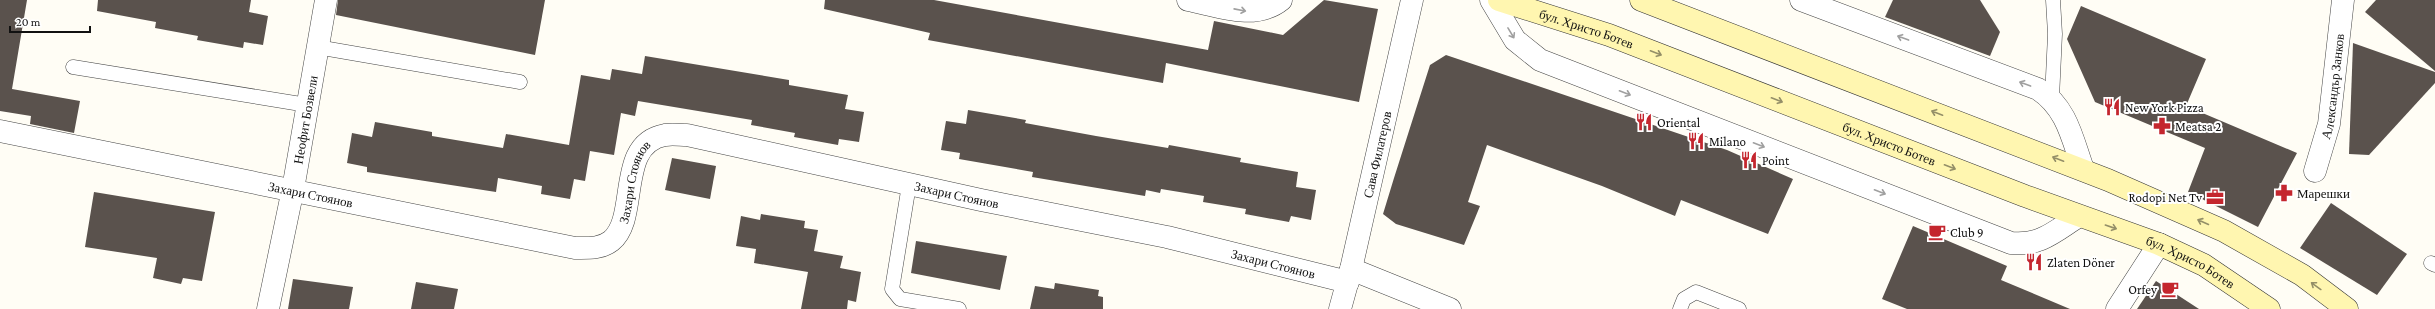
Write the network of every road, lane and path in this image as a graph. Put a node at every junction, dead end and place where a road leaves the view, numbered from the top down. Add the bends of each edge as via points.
1 (326, 0) edge
2 (1188, 0) edge
3 (1281, 0) edge
4 (1412, 0) edge
5 (1492, 0) edge
6 (1499, 0) edge
7 (1641, 0) edge
8 (1801, 0) edge
9 (2053, 0) edge
10 (2343, 0) edge
11 (318, 47) junction
12 (73, 67) dead end
13 (520, 82) dead end
14 (2052, 98) junction
15 (307, 105) junction
16 (0, 131) edge
17 (2083, 169) junction
18 (2316, 171) dead end
19 (909, 184) junction
20 (293, 189) junction
21 (2079, 216) junction
22 (2159, 244) junction
23 (1349, 276) junction
24 (268, 309) edge
25 (959, 309) edge
26 (1340, 309) edge
27 (1450, 309) edge
28 (1680, 309) edge
29 (1739, 309) edge
30 (2117, 309) edge
31 (2269, 309) edge
32 (2348, 309) edge

1 - 11 street, Неофит Бозвели
2 -> 3 street via 1250,12
4 - 23 street, Сава Филатеров
5 -> 21 street via 1515,40 1540,60 2011,243 2041,241
6 -> 21 main road, бул. Христо Ботев via 1610,35
17 -> 7 main road
14 -> 8 street via 2038,89
9 - 14 lane via 2055,34
10 - 18 street, Александър Занков via 2329,124
11 - 13 lane
11 - 15 street, Неофит Бозвели
12 - 15 lane
14 - 17 street via 2062,112
15 - 20 street, Неофит Бозвели
16 - 20 street, Захари Стоянов
32 -> 17 main road via 2302,275 2224,231
19 - 20 street, Захари Стоянов via 687,136 665,135 648,142 639,154 632,171 627,204 620,226 611,241 595,248 575,248
19 - 23 street, Захари Стоянов
19 - 25 lane via 892,289 900,299
20 - 24 street, Неофит Бозвели
21 -> 22 main road, бул. Христо Ботев
22 - 30 street
22 - 31 main road, бул. Христо Ботев via 2204,265
23 - 26 street, Сава Филатеров
23 - 27 street, Захари Стоянов
28 - 29 lane via 1684,300 1696,292

